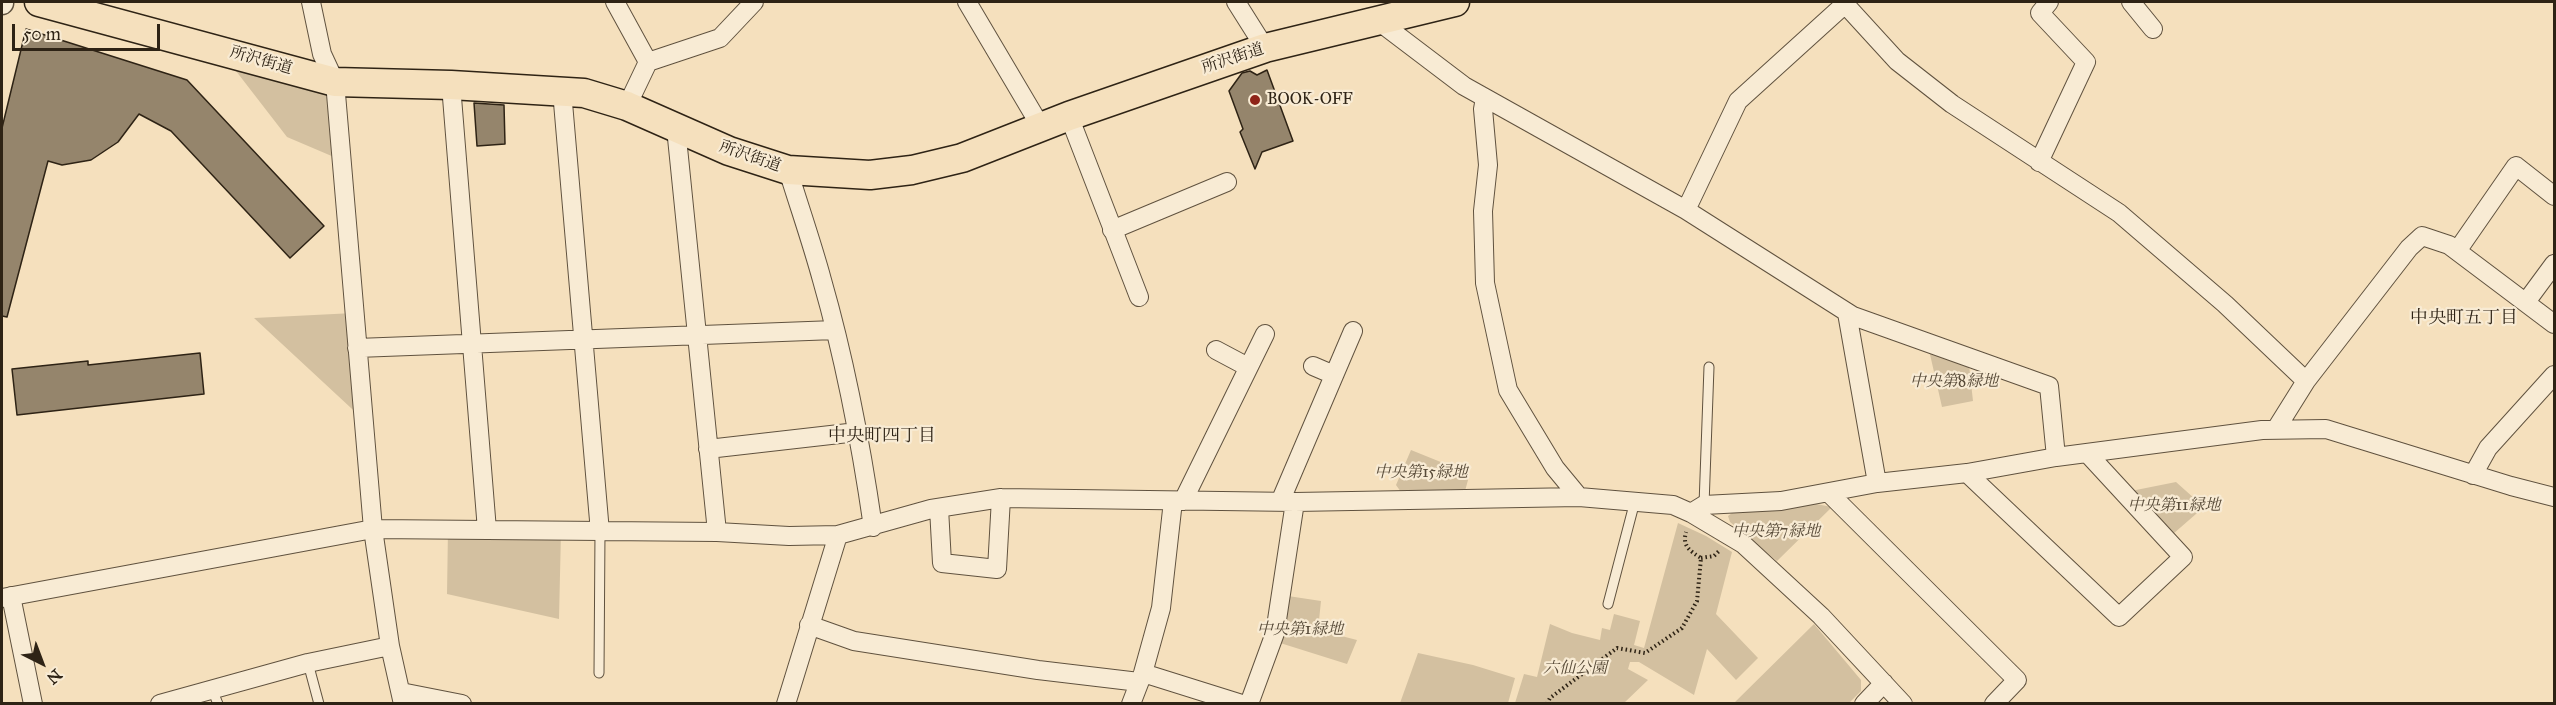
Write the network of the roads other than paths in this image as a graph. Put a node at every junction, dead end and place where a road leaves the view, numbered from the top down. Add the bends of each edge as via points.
1 (39, 2) edge
2 (310, 2) edge
3 (618, 2) edge
4 (754, 2) edge
5 (967, 2) edge
6 (1236, 2) edge
7 (1455, 2) edge
8 (2049, 2) edge
9 (2131, 2) edge
10 (1844, 3) edge
11 (1377, 20) junction
12 (2153, 29) dead end
13 (1265, 48) junction
14 (648, 62) junction
15 (335, 82) junction
16 (450, 85) junction
17 (562, 91) junction
18 (1485, 98) junction
19 (627, 106) junction
20 (1069, 116) junction
21 (676, 128) junction
22 (1041, 128) junction
23 (2038, 162) junction
24 (788, 170) junction
25 (1227, 182) dead end
26 (2554, 196) edge
27 (1686, 210) junction
28 (1112, 230) junction
29 (2457, 251) junction
30 (2554, 264) edge
31 (1139, 297) dead end
32 (2526, 302) junction
33 (1847, 313) junction
34 (2554, 324) edge
35 (835, 330) junction
36 (1353, 331) dead end
37 (1265, 334) dead end
38 (696, 335) junction
39 (582, 340) junction
40 (473, 344) junction
41 (357, 348) junction
42 (1216, 350) dead end
43 (1314, 366) dead end
44 (1248, 367) junction
45 (1709, 367) dead end
46 (1334, 375) junction
47 (2554, 375) edge
48 (2306, 381) junction
49 (2276, 429) junction
50 (857, 432) junction
51 (708, 449) junction
52 (2086, 453) junction
53 (2056, 457) junction
54 (1967, 473) junction
55 (2474, 475) junction
56 (1877, 483) junction
57 (1829, 493) junction
58 (1579, 497) junction
59 (2554, 497) edge
60 (1001, 498) junction
61 (1178, 501) junction
62 (1635, 501) junction
63 (1287, 502) junction
64 (939, 508) junction
65 (1697, 509) junction
66 (873, 527) junction
67 (373, 529) junction
68 (487, 530) junction
69 (600, 532) junction
70 (717, 532) junction
71 (838, 535) junction
72 (6, 597) edge
73 (1608, 604) dead end
74 (810, 625) junction
75 (390, 646) junction
76 (308, 663) junction
77 (599, 673) dead end
78 (1141, 677) junction
79 (1884, 683) junction
80 (215, 696) edge
81 (402, 698) edge
82 (33, 704) edge
83 (160, 704) edge
84 (319, 704) edge
85 (462, 704) edge
86 (786, 704) edge
87 (1131, 704) edge
88 (1242, 704) edge
89 (1249, 704) edge
90 (1864, 704) edge
91 (1903, 704) edge
92 (1994, 704) edge

1 - 15 main road, 所沢街道
2 - 15 street via 322,54
3 - 14 street
4 - 14 street via 720,38
5 - 22 street
6 - 13 street
7 - 11 main road, 所沢街道
8 - 23 street via 2040,13 2086,62
9 - 12 street
10 - 23 street via 1897,61
10 - 27 street via 1738,101
11 - 13 main road, 所沢街道
11 - 18 street
13 - 20 main road, 所沢街道
14 - 19 street
15 - 16 main road, 所沢街道
15 - 41 street
16 - 17 main road, 所沢街道
16 - 40 street
17 - 19 main road, 所沢街道
17 - 39 street
18 - 27 street
18 - 58 street via 1485,283 1508,390 1555,468
19 - 21 main road, 所沢街道
20 - 22 main road, 所沢街道
20 - 28 street
21 - 24 main road, 所沢街道
21 - 38 street
22 - 24 main road, 所沢街道 via 962,158 912,170 870,175
23 - 48 street via 2119,213 2225,304
24 - 35 street
25 - 28 street
26 - 29 street via 2516,166
27 - 33 street
28 - 31 street
29 - 32 street
29 - 48 street via 2422,236
30 - 32 street
32 - 34 street
33 - 53 street via 2049,386
33 - 56 street
35 - 38 street
35 - 50 street
36 - 46 street
37 - 44 street
38 - 39 street
38 - 51 street
39 - 40 street
39 - 69 street
40 - 41 street
40 - 68 street
41 - 67 street
42 - 44 street
43 - 46 street
44 - 61 street
45 - 65 lane
46 - 63 street
47 - 55 street via 2488,448
48 - 49 street
49 - 52 street
49 - 55 street via 2326,429
50 - 51 street
50 - 66 street
51 - 70 street
52 - 53 street
52 - 54 street via 2183,557 2118,617
53 - 54 street
54 - 56 street
55 - 59 street
56 - 57 street
57 - 65 street
57 - 92 street via 2017,680
58 - 62 street
58 - 63 street
60 - 61 street
60 - 64 street
60 - 64 street via 997,569 942,564
61 - 63 street
61 - 78 street via 1161,608
62 - 65 street
62 - 73 lane
63 - 89 street via 1275,633
64 - 66 street
65 - 79 street via 1743,544 1821,616
66 - 71 street
67 - 68 street
67 - 72 street
67 - 75 street
68 - 69 street
69 - 70 street
69 - 77 lane
70 - 71 street
71 - 74 street
72 - 82 street
74 - 78 street via 854,641 1038,670
74 - 86 street
75 - 76 street
75 - 81 street
76 - 80 street
76 - 84 lane
78 - 87 street
78 - 88 street
79 - 90 street
79 - 91 street
80 - 83 street
81 - 85 street

